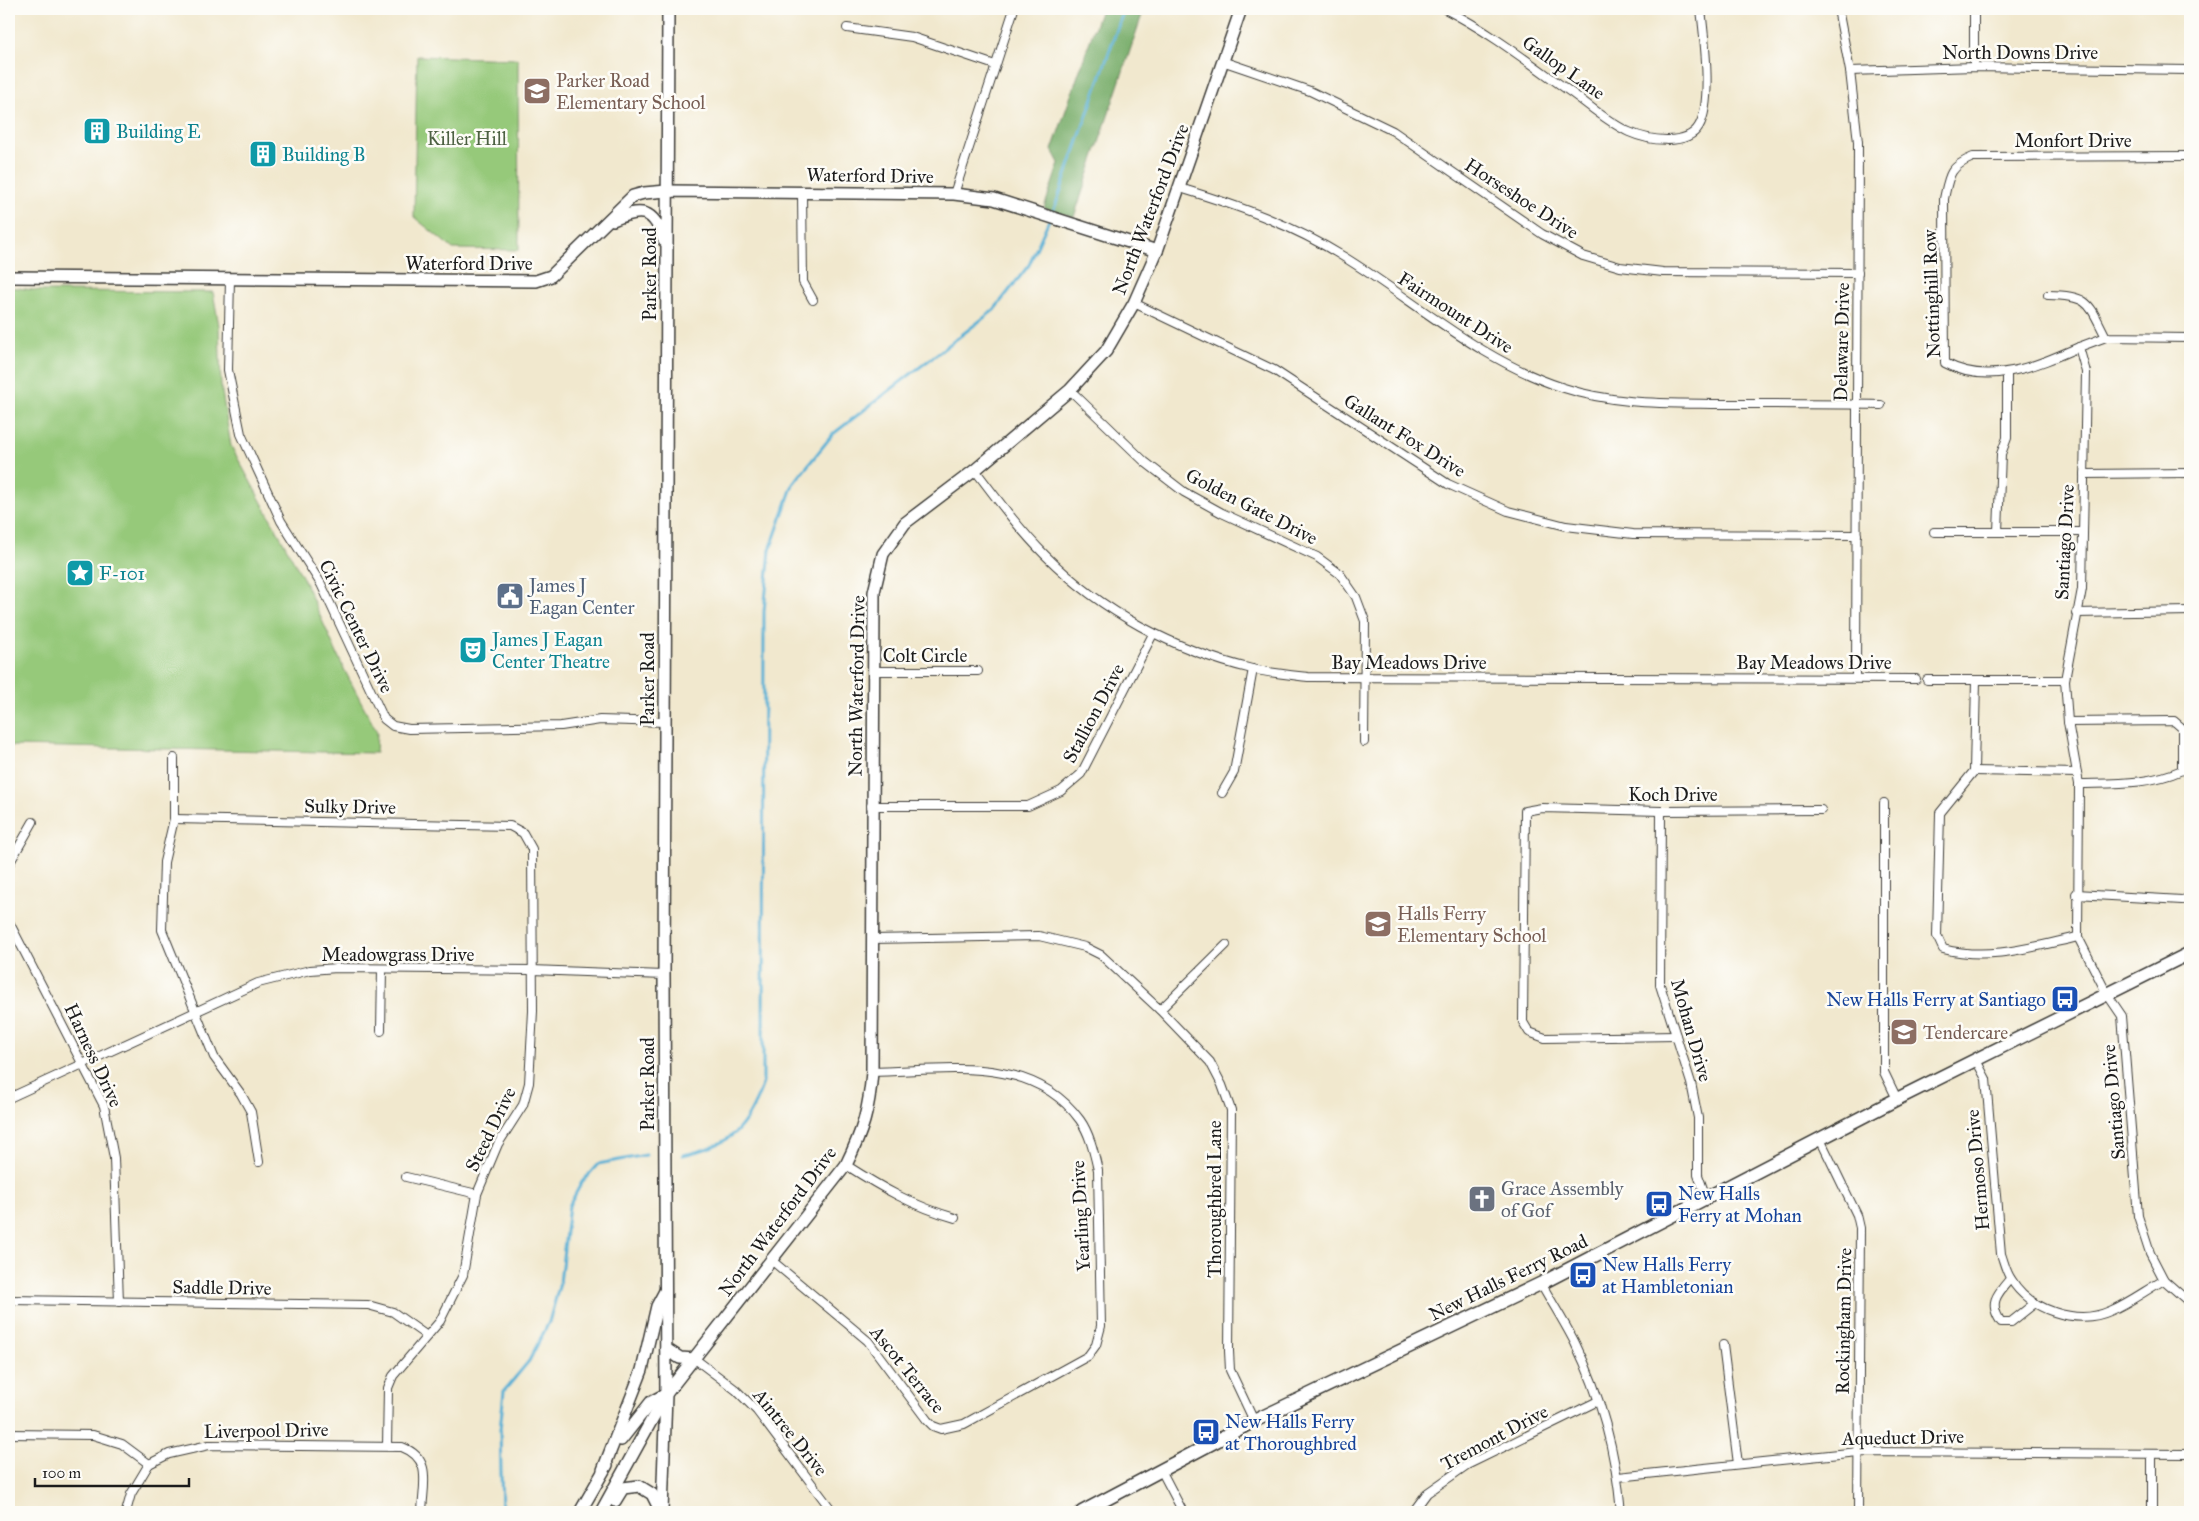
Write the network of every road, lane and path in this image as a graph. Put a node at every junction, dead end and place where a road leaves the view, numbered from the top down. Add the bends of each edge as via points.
1 (668, 9) edge
2 (1014, 9) edge
3 (1241, 9) edge
4 (1445, 9) edge
5 (1701, 9) edge
6 (1838, 9) edge
7 (1974, 9) edge
8 (847, 28) dead end
9 (1222, 61) junction
10 (995, 65) junction
11 (1974, 67) junction
12 (2190, 70) edge
13 (1850, 71) junction
14 (2190, 156) edge
15 (1957, 164) joint
16 (1180, 188) junction
17 (667, 191) junction
18 (802, 192) junction
19 (954, 194) junction
20 (607, 223) junction
21 (667, 248) junction
22 (1157, 251) junction
23 (1858, 273) junction
24 (9, 276) edge
25 (230, 279) junction
26 (2048, 295) dead end
27 (813, 300) dead end
28 (1134, 303) junction
29 (2106, 337) junction
30 (2190, 338) edge
31 (2079, 347) junction
32 (2007, 374) junction
33 (1070, 390) junction
34 (1857, 404) junction
35 (1881, 404) dead end
36 (975, 470) junction
37 (2190, 473) edge
38 (2084, 474) junction
39 (1934, 532) dead end
40 (1998, 532) junction
41 (2083, 532) junction
42 (1857, 535) junction
43 (2190, 611) edge
44 (2076, 613) junction
45 (1153, 634) junction
46 (1253, 669) junction
47 (978, 670) dead end
48 (872, 671) junction
49 (1364, 678) junction
50 (1856, 678) junction
51 (1916, 679) dead end
52 (1927, 680) dead end
53 (1976, 680) junction
54 (2066, 680) junction
55 (665, 722) junction
56 (2068, 722) junction
57 (1364, 742) dead end
58 (174, 758) dead end
59 (2182, 770) junction
60 (1974, 771) junction
61 (2190, 772) edge
62 (2076, 773) junction
63 (2079, 784) junction
64 (1222, 793) dead end
65 (1884, 803) dead end
66 (871, 806) junction
67 (1821, 810) dead end
68 (1661, 811) junction
69 (174, 819) junction
70 (33, 822) dead end
71 (523, 834) joint
72 (9, 864) edge
73 (2076, 894) junction
74 (2190, 898) edge
75 (9, 922) edge
76 (2078, 938) junction
77 (872, 939) junction
78 (1226, 945) dead end
79 (2190, 953) edge
80 (382, 969) junction
81 (532, 970) junction
82 (664, 974) junction
83 (2107, 994) junction
84 (1160, 1010) junction
85 (194, 1012) junction
86 (381, 1031) dead end
87 (1676, 1036) junction
88 (1976, 1060) junction
89 (84, 1065) junction
90 (872, 1072) junction
91 (9, 1098) edge
92 (1897, 1100) junction
93 (1820, 1139) junction
94 (258, 1162) dead end
95 (846, 1165) junction
96 (406, 1177) dead end
97 (477, 1194) junction
98 (1706, 1197) junction
99 (955, 1218) dead end
100 (770, 1259) junction
101 (2010, 1279) junction
102 (2164, 1280) junction
103 (1541, 1283) junction
104 (666, 1289) junction
105 (9, 1300) edge
106 (119, 1302) junction
107 (2035, 1303) junction
108 (2190, 1303) edge
109 (427, 1336) junction
110 (1723, 1345) dead end
111 (666, 1349) junction
112 (1088, 1356) joint
113 (695, 1359) junction
114 (666, 1394) junction
115 (1598, 1401) junction
116 (1254, 1421) junction
117 (9, 1434) edge
118 (388, 1446) junction
119 (1858, 1452) junction
120 (2152, 1454) junction
121 (2190, 1454) edge
122 (148, 1464) junction
123 (1738, 1464) junction
124 (603, 1470) junction
125 (1161, 1470) junction
126 (1618, 1477) junction
127 (126, 1512) edge
128 (422, 1512) edge
129 (580, 1512) edge
130 (601, 1512) edge
131 (607, 1512) edge
132 (662, 1512) edge
133 (833, 1512) edge
134 (1082, 1512) edge
135 (1183, 1512) edge
136 (1413, 1512) edge
137 (1621, 1512) edge
138 (1858, 1512) edge
139 (2152, 1512) edge

1 - 17 street, Parker Road
2 - 10 street
3 - 9 street, North Waterford Drive
4 - 5 street, Gallop Lane via 1516,52 1628,132 1669,140 1687,137 1699,127 1705,108 1706,62
6 - 13 street, Delaware Drive
7 - 11 street
8 - 10 street via 912,37
9 - 16 street, North Waterford Drive
9 - 23 street, Horseshoe Drive via 1310,91 1393,131 1542,234 1583,256 1620,267 1663,272
10 - 19 street
11 - 12 street, North Downs Drive
11 - 13 street, North Downs Drive
13 - 23 street, Delaware Drive via 1858,142
14 - 15 street, Monfort Drive via 1973,157
15 - 32 street, Nottinghill Row via 1948,179 1944,199 1945,363 1958,370
16 - 22 street, North Waterford Drive
16 - 34 street, Fairmount Drive via 1246,208 1287,226 1344,257 1459,337 1514,368 1565,388 1617,400 1666,403
17 - 18 street, Waterford Drive
17 - 20 street, Waterford Drive via 633,196
17 - 21 street, Parker Road
18 - 19 street, Waterford Drive
18 - 27 street via 803,282
19 - 22 street, Waterford Drive via 994,199
20 - 21 street via 633,212 646,213 661,231
20 - 25 street, Waterford Drive via 551,276 536,282
21 - 55 street, Parker Road
22 - 28 street, North Waterford Drive
23 - 34 street, Delaware Drive
24 - 25 street, Waterford Drive
25 - 55 street, Civic Center Drive via 228,370 241,434 281,520 319,580 384,719 393,726 409,729 561,726 600,720
26 - 29 street via 2074,296 2088,304
28 - 33 street, North Waterford Drive via 1106,351
28 - 42 street, Gallant Fox Drive via 1274,370 1448,484 1508,510 1566,526 1634,534
29 - 30 street
29 - 31 street
31 - 32 street, Nottinghill Row
31 - 38 street, Santiago Drive via 2086,372
32 - 40 street via 2007,438 2001,454
33 - 36 street, North Waterford Drive
33 - 49 street, Golden Gate Drive via 1145,462 1184,492 1318,558 1340,574 1356,597 1365,621
34 - 35 street, Fairmount Drive
34 - 42 street, Delaware Drive
36 - 45 street, Bay Meadows Drive via 1045,556 1114,611
36 - 48 street, North Waterford Drive via 905,522 883,554 874,592
37 - 38 street, Santiago Drive
38 - 41 street, Santiago Drive
39 - 40 street
40 - 41 street
41 - 44 street, Santiago Drive via 2082,589
42 - 50 street, Delaware Drive
43 - 44 street, Santiago Drive
44 - 54 street, Santiago Drive
45 - 46 street, Bay Meadows Drive via 1205,655
45 - 66 street, Stallion Drive via 1081,774 1061,792 1028,806
46 - 49 street, Bay Meadows Drive via 1308,678
46 - 64 street via 1234,772
47 - 48 street, Colt Circle
48 - 66 street, North Waterford Drive
49 - 50 street, Bay Meadows Drive
49 - 57 street, Golden Gate Drive
50 - 51 street, Bay Meadows Drive
52 - 53 street
53 - 54 street
53 - 60 street
54 - 56 street, Santiago Drive
55 - 82 street, Parker Road
56 - 59 street via 2174,721 2182,728
56 - 62 street, Santiago Drive
58 - 69 street
59 - 61 street
59 - 63 street via 2165,778 2137,782
60 - 62 street
60 - 76 street via 1940,814 1937,936 1943,949 1998,955
62 - 63 street, Santiago Drive
63 - 73 street, Santiago Drive
65 - 92 street via 1884,1072
66 - 77 street, North Waterford Drive
67 - 68 street, Koch Drive
68 - 87 street, Mohan Drive via 1660,985
68 - 87 street, Koch Drive via 1542,808 1525,811 1523,1022 1529,1032 1545,1038
69 - 71 street, Sulky Drive via 510,826
69 - 85 street via 164,862 162,930
70 - 72 street
71 - 81 street, Steed Drive via 534,855
73 - 74 street
73 - 76 street, Santiago Drive
75 - 89 street, Harness Drive
76 - 83 street, Santiago Drive
77 - 84 street, Thoroughbred Lane via 1039,936 1065,941 1100,956
77 - 90 street, North Waterford Drive
78 - 84 street
79 - 83 main road, New Halls Ferry Road
80 - 81 street, Meadowgrass Drive
80 - 85 street, Meadowgrass Drive via 310,970 258,983
80 - 86 street
81 - 82 street, Meadowgrass Drive
81 - 97 street, Steed Drive via 529,1084 523,1105 498,1144
82 - 104 street, Parker Road
83 - 88 main road, New Halls Ferry Road
83 - 102 street, Santiago Drive via 2122,1016 2138,1216 2150,1253
84 - 116 street, Thoroughbred Lane via 1210,1062 1231,1110 1229,1351 1232,1376
85 - 89 street, Meadowgrass Drive
85 - 94 street via 214,1057 251,1112
87 - 98 street, Mohan Drive via 1698,1118 1698,1175
88 - 92 main road, New Halls Ferry Road
88 - 101 street, Hermoso Drive via 1986,1080 2001,1254
89 - 91 street, Meadowgrass Drive
89 - 106 street, Harness Drive via 104,1106 114,1158
90 - 95 street, North Waterford Drive via 869,1106 861,1134
90 - 112 street, Yearling Drive via 978,1070 1011,1073 1047,1088 1064,1101 1081,1121 1098,1170 1100,1326 1096,1345
92 - 93 main road, New Halls Ferry Road
93 - 98 main road, New Halls Ferry Road
93 - 119 street, Rockingham Drive via 1857,1215 1860,1228
95 - 99 street via 892,1194
95 - 100 street, North Waterford Drive
96 - 97 street
97 - 109 street, Steed Drive via 463,1275 440,1321
98 - 103 main road, New Halls Ferry Road
100 - 112 street, Ascot Terrace via 868,1341 933,1426 941,1429 974,1419
100 - 113 street, North Waterford Drive
101 - 107 street, Hermoso Drive
101 - 107 street via 1998,1292 1995,1302 1994,1312 2001,1322 2011,1322
102 - 107 street, Hermoso Drive via 2109,1312 2092,1316 2072,1316
102 - 108 street, Santiago Drive
103 - 115 street via 1575,1343
103 - 116 main road, New Halls Ferry Road
104 - 111 street, Parker Road
104 - 124 street, Parker Road via 657,1306 642,1370
105 - 106 street, Saddle Drive
106 - 109 street, Saddle Drive via 368,1305 393,1312
109 - 118 street, Steed Drive via 393,1376 388,1388
110 - 123 street
111 - 113 street via 680,1358
111 - 114 street, Parker Road
113 - 114 street, North Waterford Drive
113 - 133 street, Aintree Drive via 736,1390 757,1411
114 - 124 street, Parker Road via 652,1402 636,1419
114 - 130 street, Parker Road
114 - 132 street
115 - 126 street
115 - 136 street, Tremont Drive via 1467,1465 1428,1493
116 - 125 main road, New Halls Ferry Road
117 - 122 street via 94,1435 122,1444
118 - 122 street, Liverpool Drive via 209,1445 169,1454
118 - 128 street, Liverpool Drive via 415,1452 424,1465
119 - 120 street, Aqueduct Drive
119 - 123 street, Aqueduct Drive
119 - 138 street, Rockingham Drive
120 - 121 street, Aqueduct Drive
120 - 139 street
122 - 127 street via 131,1494
123 - 126 street, Aqueduct Drive
124 - 129 street, Parker Road
125 - 134 main road, New Halls Ferry Road
125 - 135 street
126 - 137 street
131 - 132 street via 623,1488 639,1486 652,1494

